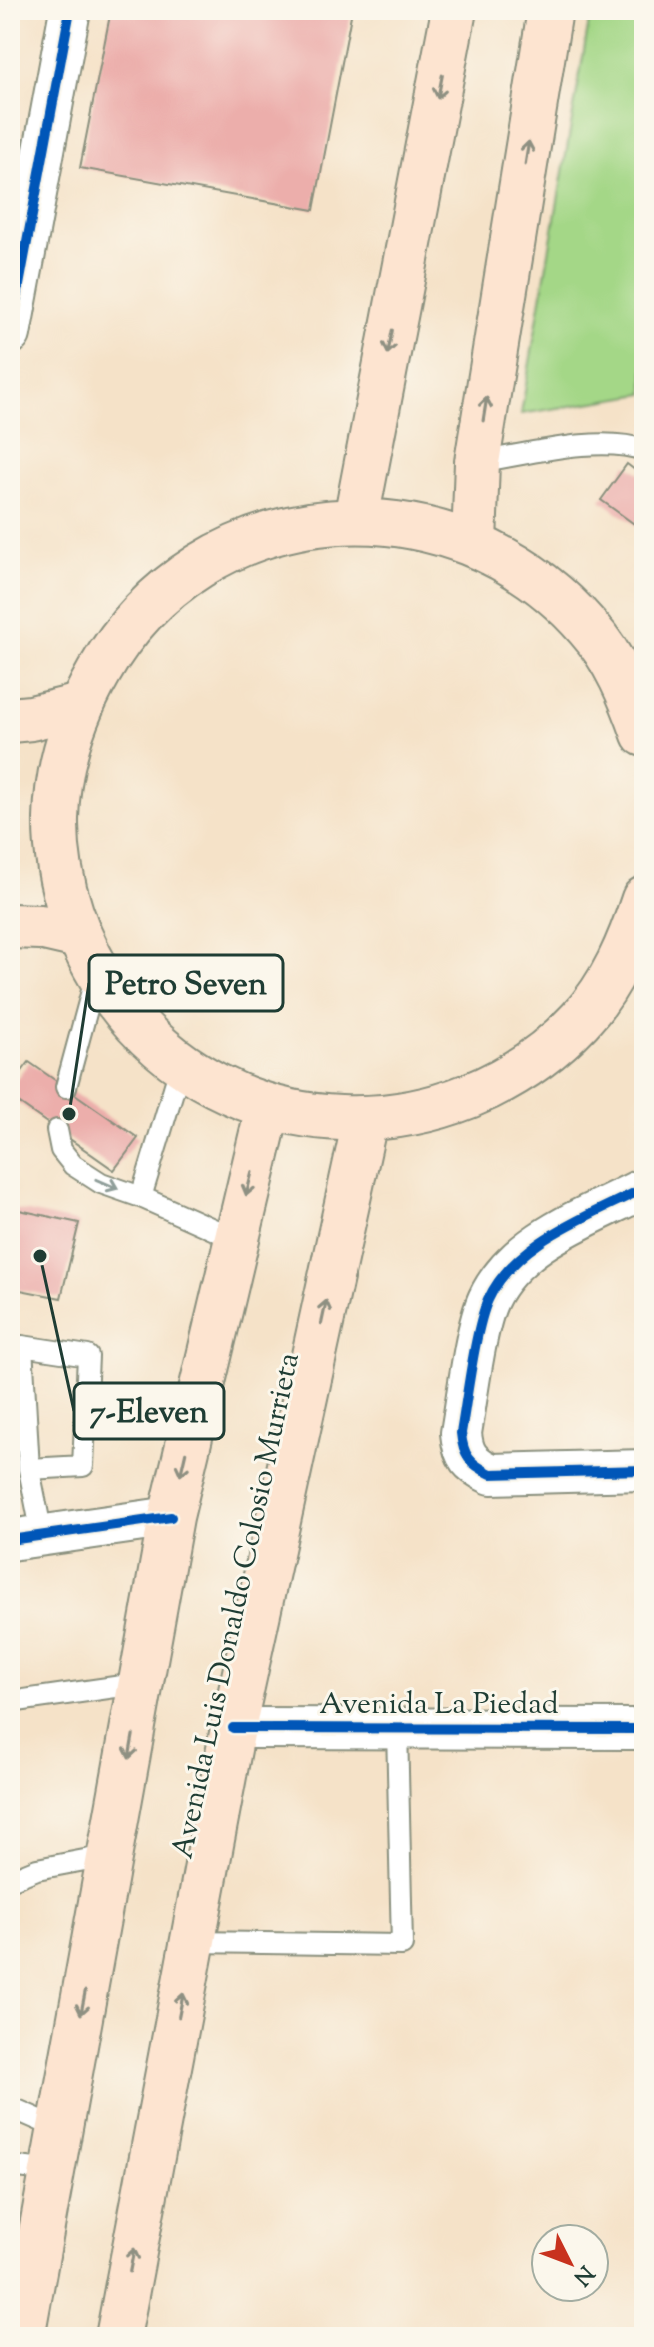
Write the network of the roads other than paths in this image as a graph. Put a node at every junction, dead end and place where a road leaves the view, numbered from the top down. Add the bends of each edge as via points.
1 (70, 10) edge
2 (454, 10) edge
3 (550, 10) edge
4 (10, 334) edge
5 (644, 450) edge
6 (477, 462) junction
7 (356, 519) junction
8 (474, 543) junction
9 (636, 689) edge
10 (80, 706) junction
11 (10, 720) edge
12 (644, 734) edge
13 (644, 899) edge
14 (10, 926) edge
15 (88, 954) junction
16 (181, 1065) junction
17 (66, 1087) dead end
18 (268, 1108) junction
19 (365, 1121) junction
20 (57, 1130) dead end
21 (644, 1188) edge
22 (141, 1197) junction
23 (235, 1239) junction
24 (29, 1469) junction
25 (644, 1470) edge
26 (171, 1517) junction
27 (26, 1538) edge
28 (143, 1683) junction
29 (10, 1702) edge
30 (233, 1728) junction
31 (397, 1728) junction
32 (644, 1729) edge
33 (111, 1855) junction
34 (10, 1880) edge
35 (193, 1942) junction
36 (10, 2107) edge
37 (41, 2155) edge
38 (22, 2337) edge
39 (118, 2337) edge

1 - 4 street
2 -> 7 main road
6 -> 3 main road
5 - 6 lane via 600,444
6 - 8 main road
7 - 8 main road via 436,530
7 - 10 main road via 286,528 220,553 162,592 114,644
8 - 9 main road via 537,579 590,629
9 - 12 main road
10 - 11 main road
10 - 15 main road via 62,762 56,820 62,879
13 - 19 main road via 627,951 582,1019 520,1072 446,1107
14 - 15 main road via 40,927
15 - 16 main road via 134,1023
15 - 17 lane
16 - 18 main road
16 - 22 lane
18 - 19 main road
18 -> 23 main road
30 -> 19 main road, Avenida Luis Donaldo Colosio Murrieta
20 -> 22 lane via 61,1150 73,1165 101,1183
21 - 25 street via 536,1245 505,1272 487,1302 461,1433 462,1451 474,1466 491,1474
22 - 23 lane
23 -> 26 main road
24 - 24 lane via 22,1346 88,1356 83,1466
24 - 27 lane
26 - 27 street
26 - 28 main road
28 - 29 lane
28 -> 33 main road
30 - 31 street, Avenida La Piedad
30 - 35 main road, Avenida Luis Donaldo Colosio Murrieta
31 - 32 street, Avenida La Piedad
31 - 35 lane via 402,1945
33 - 34 lane via 37,1869
33 -> 37 main road
39 -> 35 main road, Avenida Luis Donaldo Colosio Murrieta
36 - 37 lane
37 - 38 main road

